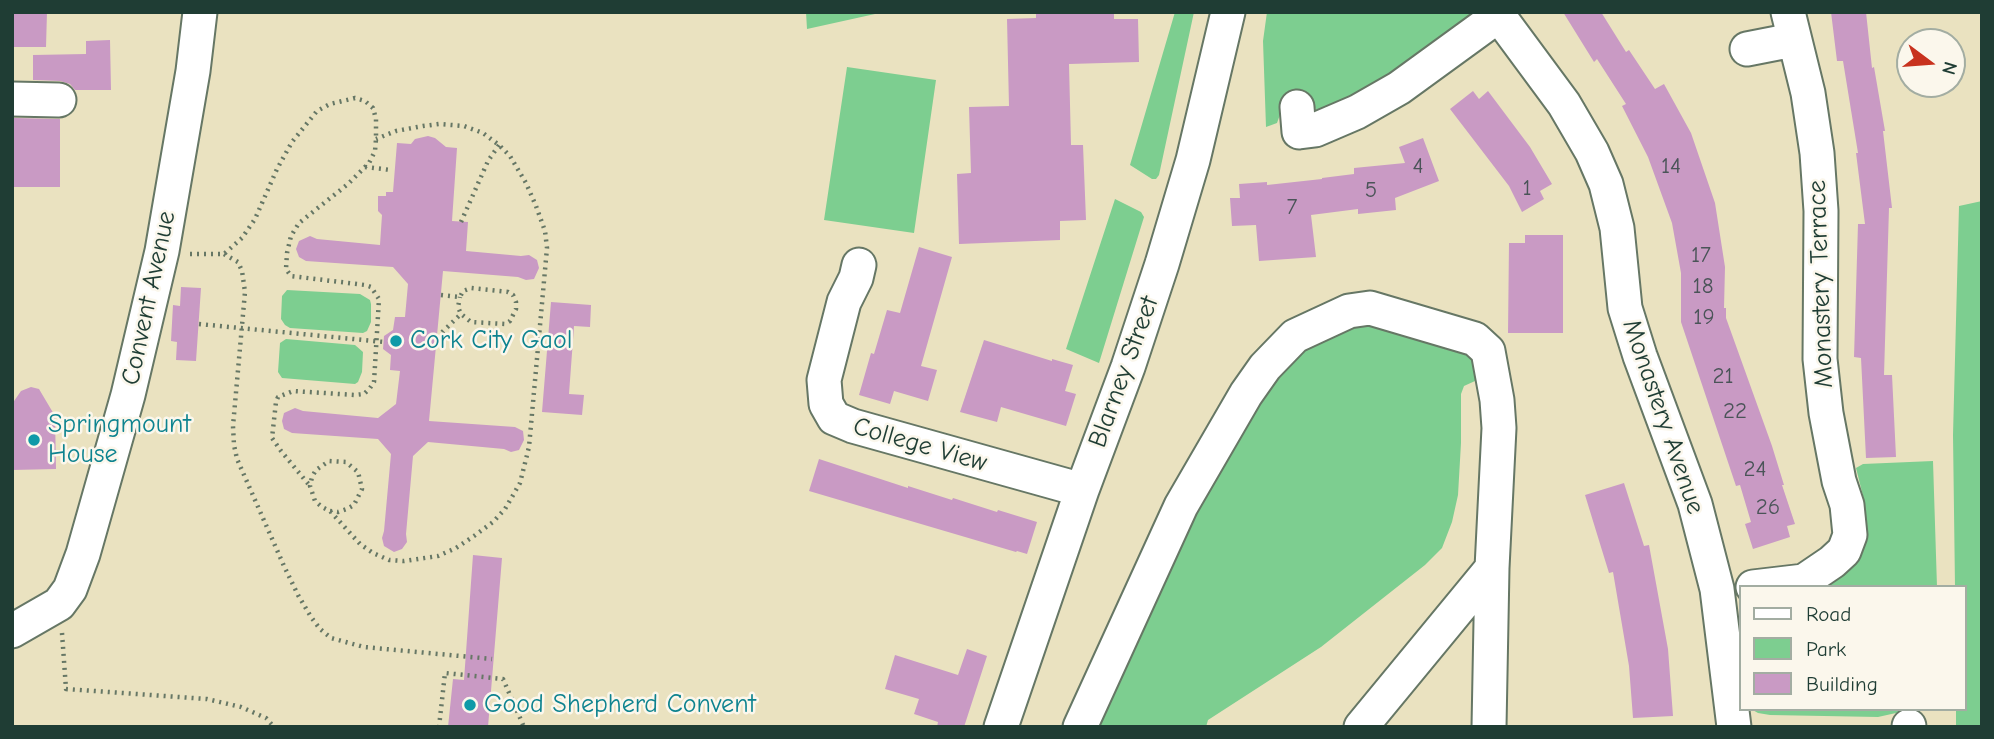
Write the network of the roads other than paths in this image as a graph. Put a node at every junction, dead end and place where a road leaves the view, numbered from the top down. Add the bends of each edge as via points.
1 (200, 12) edge
2 (1228, 12) edge
3 (1497, 14) edge
4 (1790, 26) edge
5 (1747, 49) dead end
6 (12, 99) edge
7 (59, 100) dead end
8 (1298, 120) dead end
9 (859, 265) dead end
10 (1082, 490) junction
11 (1492, 568) junction
12 (1770, 585) edge
13 (1729, 588) edge
14 (12, 631) edge
15 (1001, 727) edge
16 (1080, 727) edge
17 (1361, 727) edge
18 (1489, 727) edge
19 (1734, 727) edge

1 - 14 street, Convent Avenue via 162,251 83,554 60,604
2 - 10 street, Blarney Street via 1193,160 1162,264
3 - 8 street via 1399,88 1367,106 1315,130
3 - 13 street, Monastery Avenue via 1564,104 1601,171 1618,228 1625,308
4 - 5 street, Monastery Terrace
4 - 12 street, Monastery Terrace via 1808,93 1817,153 1820,359 1850,536 1844,551 1804,581
6 - 7 street
9 - 10 street, College View via 844,302 824,380 826,404 834,418
10 - 15 street, Blarney Street
11 - 16 street via 1499,428 1488,351 1475,339 1370,308 1349,311 1295,336 1246,394 1181,506
11 - 17 street
11 - 18 street
13 - 19 street, Monastery Avenue

